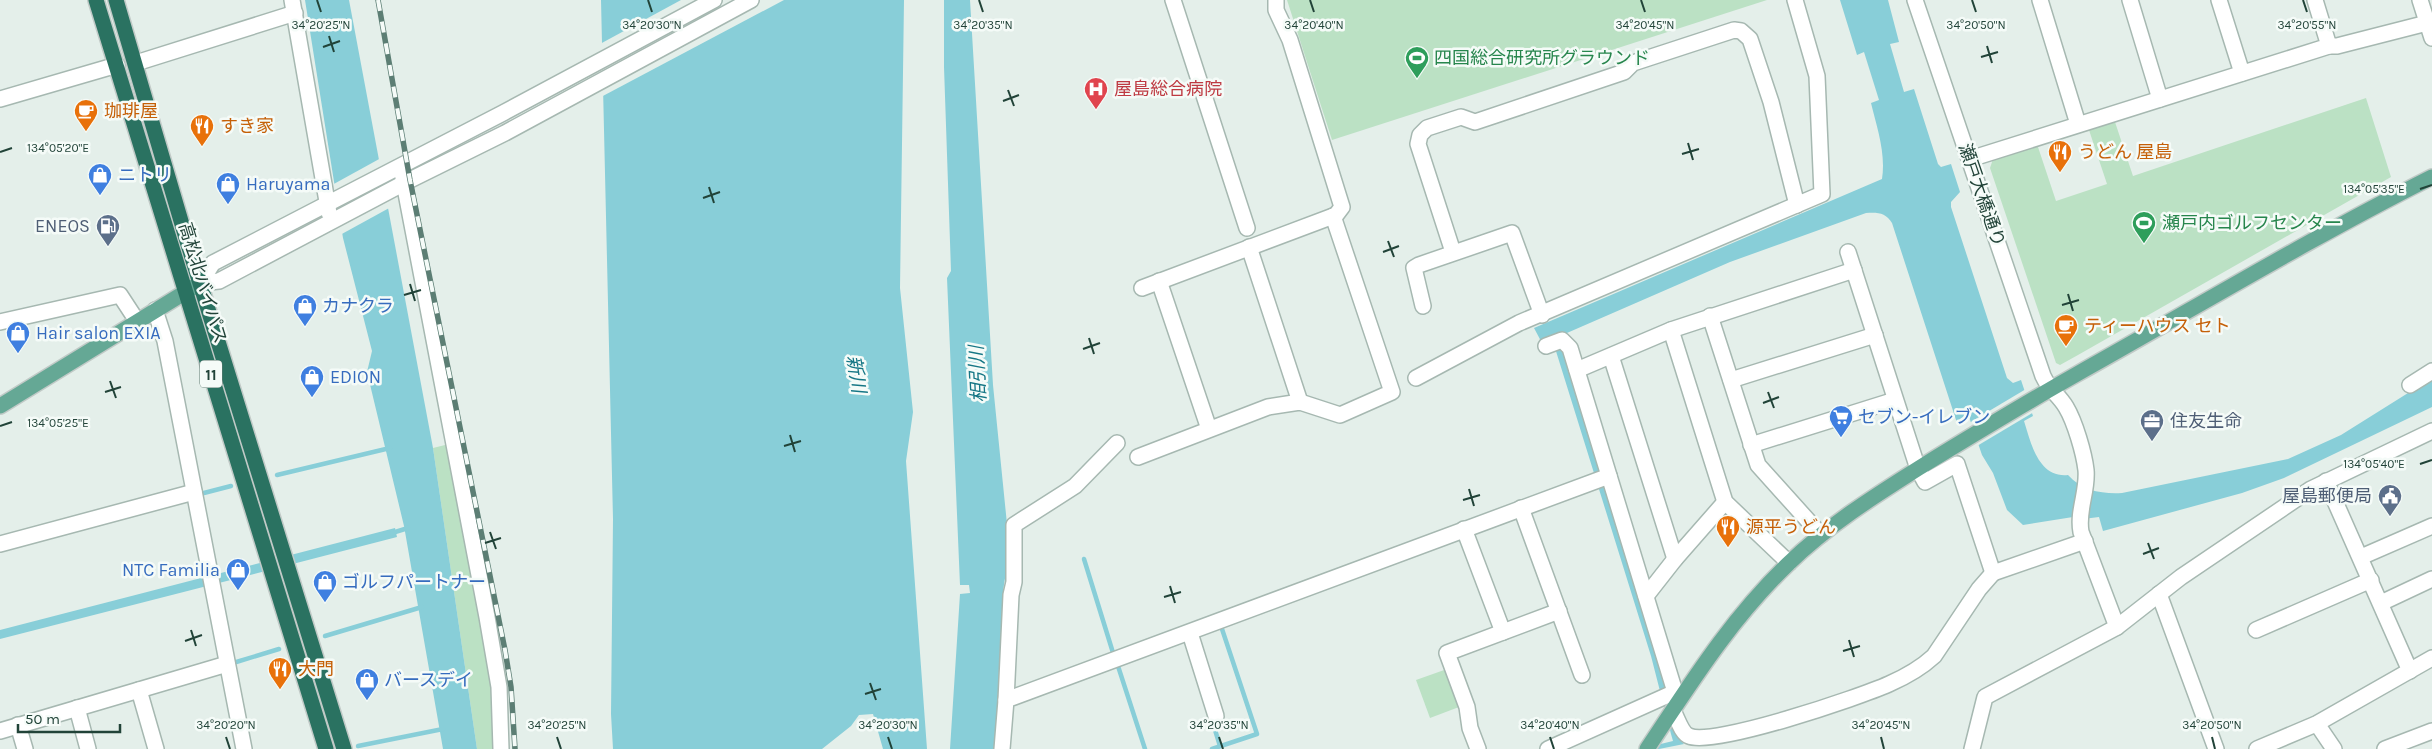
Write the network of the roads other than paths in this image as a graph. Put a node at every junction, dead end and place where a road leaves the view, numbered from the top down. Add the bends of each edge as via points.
1 (96, 0) edge
2 (116, 0) edge
3 (714, 0) edge
4 (751, 0) edge
5 (1173, 0) edge
6 (1276, 0) edge
7 (1795, 0) edge
8 (1915, 0) edge
9 (2040, 0) edge
10 (2130, 0) edge
11 (2219, 0) edge
12 (2315, 0) edge
13 (2420, 0) edge
14 (294, 7) edge
15 (2427, 22) junction
16 (2432, 38) edge
17 (2329, 46) junction
18 (136, 63) junction
19 (117, 65) junction
20 (2242, 73) junction
21 (0, 99) edge
22 (2160, 99) junction
23 (2078, 124) junction
24 (1970, 159) junction
25 (402, 166) junction
26 (2432, 177) edge
27 (404, 183) junction
28 (330, 203) junction
29 (1797, 205) junction
30 (1333, 216) junction
31 (334, 221) junction
32 (1246, 228) dead end
33 (1249, 247) junction
34 (1453, 252) junction
35 (1848, 252) dead end
36 (1854, 270) junction
37 (1160, 281) junction
38 (200, 283) junction
39 (1142, 288) dead end
40 (186, 291) junction
41 (1423, 306) dead end
42 (155, 310) junction
43 (1542, 315) junction
44 (1710, 316) junction
45 (137, 321) junction
46 (0, 322) edge
47 (1671, 330) junction
48 (1874, 335) junction
49 (1546, 346) dead end
50 (1612, 356) junction
51 (1577, 370) junction
52 (2432, 371) edge
53 (1416, 378) dead end
54 (1731, 380) junction
55 (2410, 385) dead end
56 (2050, 390) junction
57 (1895, 400) junction
58 (1300, 402) junction
59 (0, 406) edge
60 (1209, 429) junction
61 (2432, 431) edge
62 (1117, 443) dead end
63 (1751, 445) junction
64 (1138, 457) dead end
65 (1918, 469) junction
66 (1603, 479) junction
67 (2326, 481) junction
68 (194, 492) junction
69 (1724, 502) junction
70 (1521, 508) junction
71 (2432, 526) edge
72 (1464, 529) junction
73 (1821, 535) junction
74 (2085, 541) junction
75 (0, 544) edge
76 (2361, 557) junction
77 (1675, 558) junction
78 (1789, 563) junction
79 (1993, 573) junction
80 (2432, 579) edge
81 (2371, 580) junction
82 (2159, 594) junction
83 (1646, 596) junction
84 (2381, 603) junction
85 (1559, 611) junction
86 (2117, 627) junction
87 (2256, 630) dead end
88 (1503, 632) junction
89 (1190, 633) junction
90 (2432, 658) edge
91 (227, 664) junction
92 (2410, 671) junction
93 (1582, 675) dead end
94 (139, 690) junction
95 (1678, 695) junction
96 (1006, 700) junction
97 (77, 708) junction
98 (1673, 711) junction
99 (1216, 716) dead end
100 (2317, 724) junction
101 (18, 725) junction
102 (0, 731) edge
103 (2432, 731) edge
104 (25, 749) edge
105 (88, 749) edge
106 (156, 749) edge
107 (244, 749) edge
108 (326, 749) edge
109 (344, 749) edge
110 (502, 749) edge
111 (1002, 749) edge
112 (1478, 749) edge
113 (1548, 749) edge
114 (1647, 749) edge
115 (1972, 749) edge
116 (2216, 749) edge
117 (2257, 749) edge
118 (2334, 749) edge
119 (2385, 749) edge

1 - 19 highway, 高松北バイパス / 11
2 - 18 highway, 高松北バイパス / 11
3 - 25 street
4 - 27 street via 505,133
5 - 32 street
6 - 30 street via 1276,10 1290,40 1342,207
7 - 29 street via 1817,76 1822,194
8 - 24 street, 瀬戸大橋通り
9 - 23 street
10 - 22 street
11 - 20 street
12 - 17 street
13 - 15 street
14 - 18 street
14 - 28 street
15 - 16 street
15 - 17 street
17 - 20 street
18 - 38 highway, 高松北バイパス / 11
19 - 21 street
19 - 40 highway, 高松北バイパス / 11
20 - 22 street
22 - 23 street
23 - 24 street
24 - 56 street, 瀬戸大橋通り via 2041,372
25 - 27 street
25 - 28 street
26 - 56 main road via 2308,242
27 - 31 street
27 - 110 street via 489,626 498,687
28 - 31 street
28 - 38 street via 213,263
29 - 34 street via 1771,102 1750,39 1741,31 1734,30 1633,63 1624,72 1475,122 1461,117 1427,128 1420,134 1418,144
29 - 43 street
30 - 33 street
30 - 58 street via 1392,392 1340,415
31 - 38 street via 220,281
33 - 37 street
33 - 58 street
34 - 41 street via 1414,268
34 - 43 street via 1512,233
35 - 36 street
36 - 44 street
36 - 48 street
37 - 39 street
37 - 60 street
38 - 40 main road
38 - 109 highway, 高松北バイパス / 11
40 - 42 main road
40 - 108 highway, 高松北バイパス / 11
42 - 45 main road
42 - 68 street via 165,341
43 - 53 street via 1519,323
44 - 47 street
44 - 54 street
45 - 46 street via 120,295
45 - 59 main road
47 - 50 street
47 - 69 street
48 - 54 street
48 - 57 street
49 - 51 street via 1562,340 1567,342
50 - 51 street
50 - 77 street
51 - 66 street
52 - 55 street
54 - 63 street
56 - 65 main road
56 - 74 street, 瀬戸大橋通り via 2068,409 2082,451 2086,472 2080,520
57 - 63 street
57 - 65 street
58 - 60 street via 1268,407
60 - 64 street
61 - 67 street
62 - 96 street via 1075,486 1014,525 1014,582
63 - 73 street via 1758,465
65 - 73 main road
65 - 79 street via 1925,482 1957,464
66 - 70 street
66 - 83 street
67 - 76 street
67 - 82 street
68 - 75 street
68 - 91 street
69 - 77 street
69 - 78 street
70 - 72 street
70 - 85 street
71 - 76 street
72 - 88 street
72 - 89 street
73 - 78 main road
74 - 79 street
74 - 86 street
76 - 81 street
77 - 83 street
78 - 95 main road via 1715,646
79 - 98 street via 1934,656 1889,684 1822,709 1710,737 1690,736 1684,732
80 - 84 street
81 - 84 street
81 - 87 street
82 - 86 street
82 - 116 street
83 - 95 street
84 - 92 street
85 - 88 street
85 - 93 street
86 - 115 street via 1986,697
88 - 112 street via 1447,653
89 - 96 street
89 - 99 street via 1214,688
90 - 92 street
91 - 94 street
91 - 107 street
92 - 100 street
94 - 97 street
94 - 106 street
95 - 98 main road
95 - 113 street
96 - 111 street
97 - 101 street
97 - 105 street
98 - 114 main road
100 - 117 street
100 - 118 street
101 - 102 street
101 - 104 street
103 - 119 street

